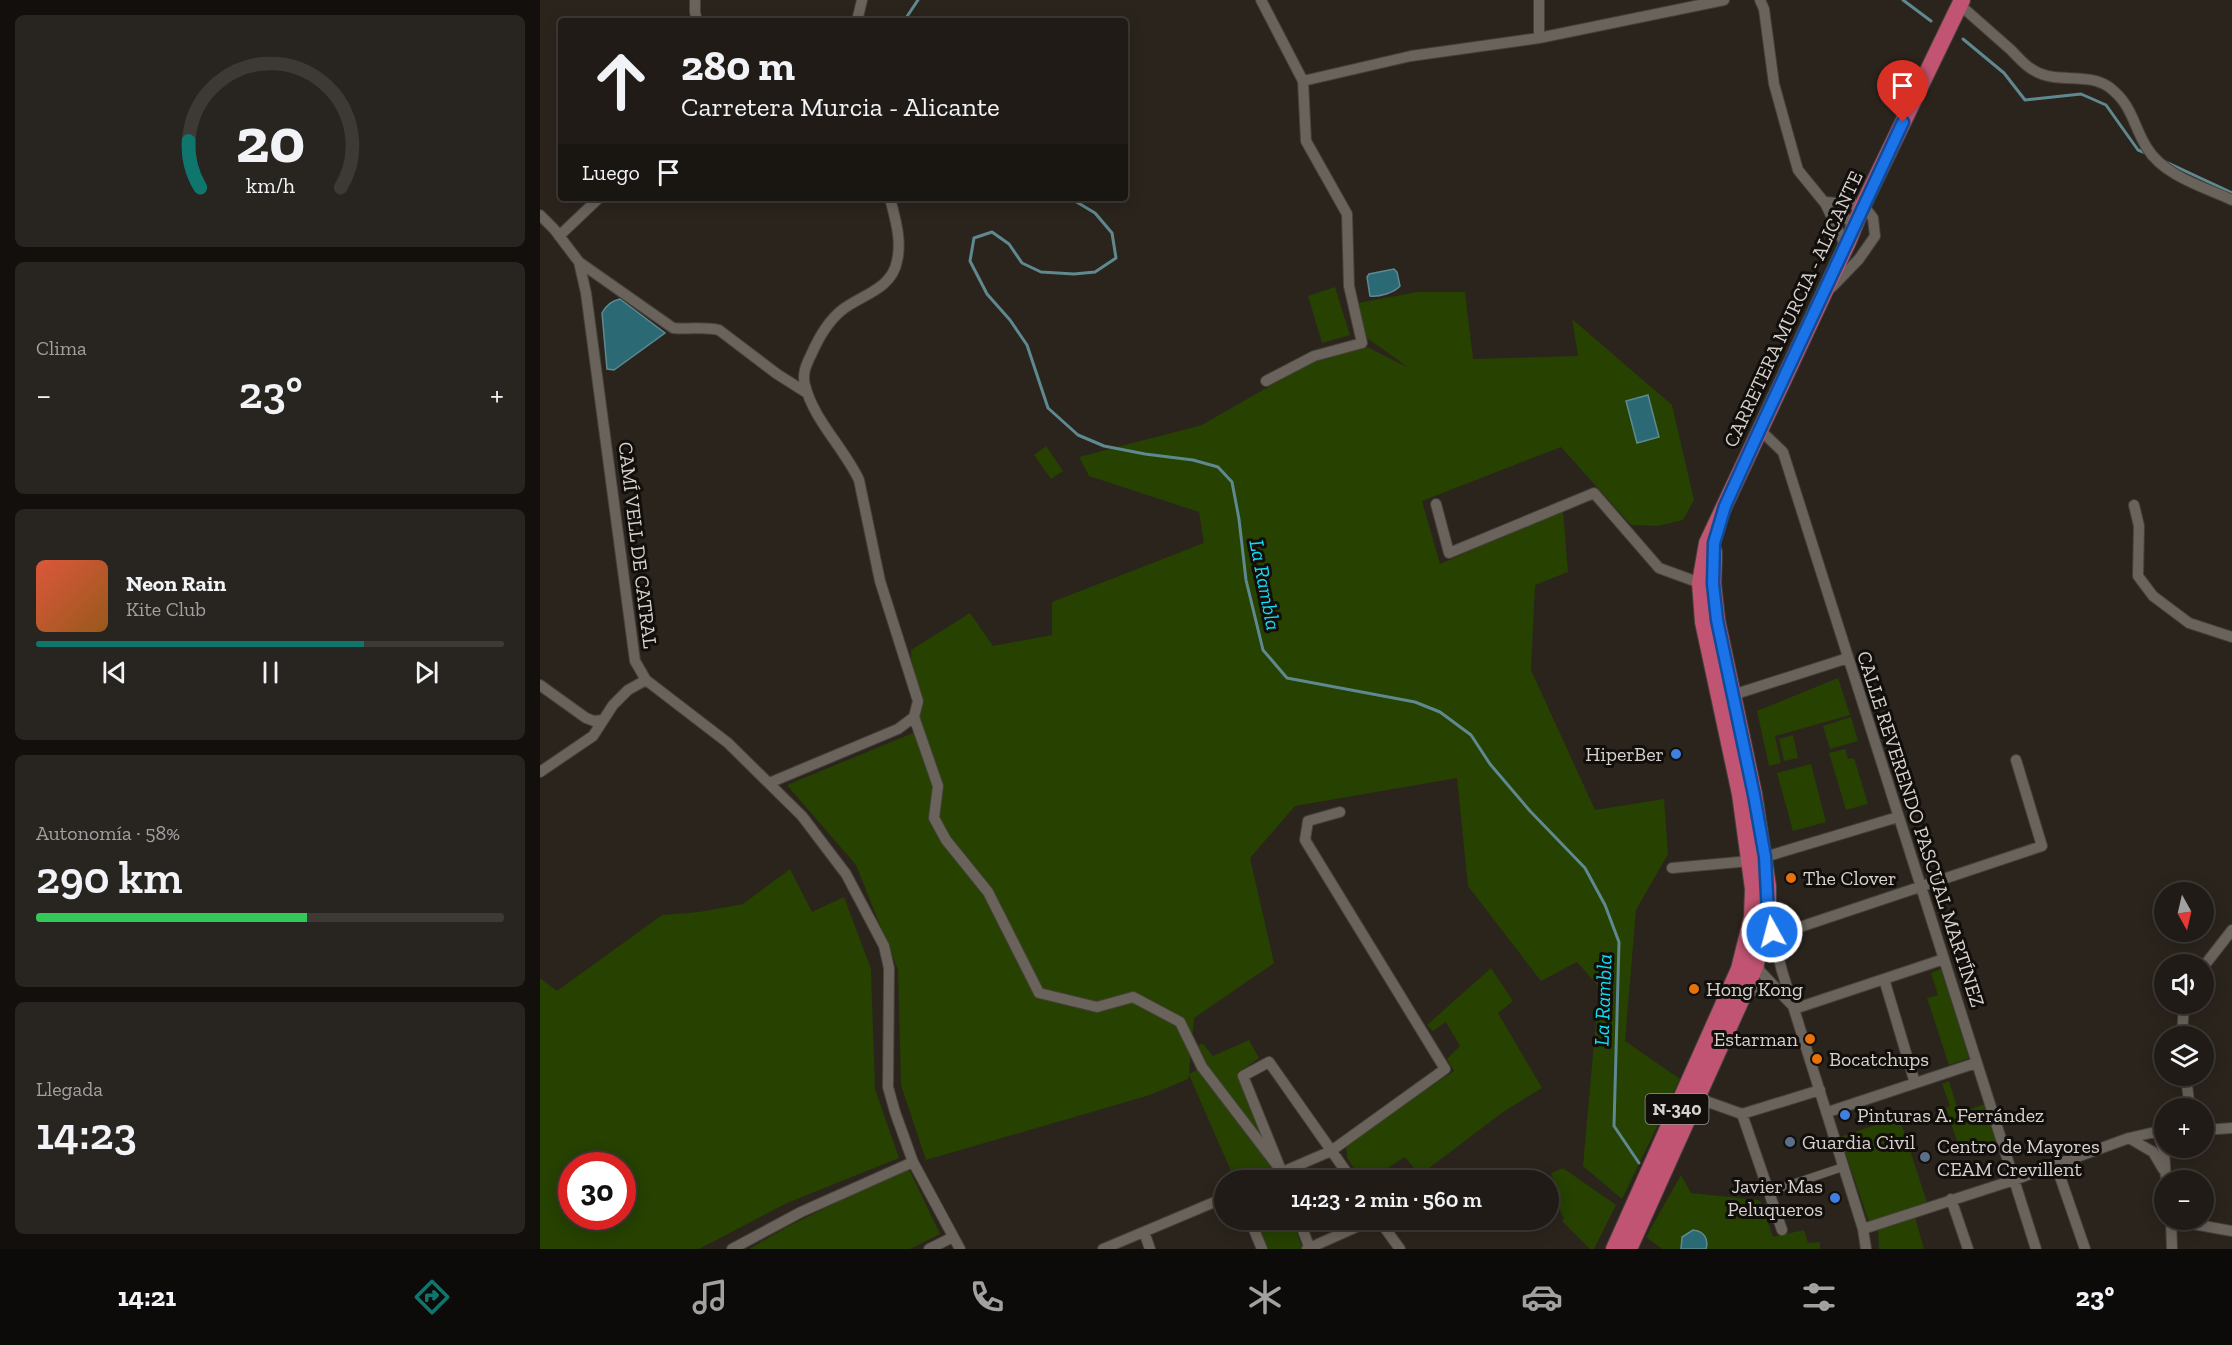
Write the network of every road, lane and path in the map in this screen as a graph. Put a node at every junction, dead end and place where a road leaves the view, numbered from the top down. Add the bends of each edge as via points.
1 (695, 0) edge
2 (862, 0) edge
3 (1261, 0) edge
4 (1539, 0) edge
5 (1724, 0) edge
6 (1760, 0) edge
7 (1961, 2) edge
8 (696, 18) edge
9 (859, 18) edge
10 (1539, 38) junction
11 (1303, 81) junction
12 (2232, 200) edge
13 (595, 201) edge
14 (891, 201) edge
15 (1824, 202) junction
16 (1863, 205) junction
17 (540, 215) edge
18 (1855, 225) junction
19 (560, 236) junction
20 (1846, 247) junction
21 (579, 261) junction
22 (1818, 307) junction
23 (1266, 381) dead end
24 (807, 393) junction
25 (1760, 429) junction
26 (1436, 504) dead end
27 (2134, 505) dead end
28 (1725, 506) junction
29 (1700, 584) junction
30 (2232, 637) edge
31 (1848, 658) junction
32 (1729, 677) junction
33 (646, 680) junction
34 (540, 685) edge
35 (1742, 692) junction
36 (1737, 713) junction
37 (914, 717) junction
38 (603, 720) junction
39 (2016, 760) dead end
40 (540, 772) edge
41 (769, 783) junction
42 (1340, 812) dead end
43 (1899, 817) junction
44 (1757, 859) junction
45 (1672, 868) dead end
46 (1920, 886) junction
47 (1760, 916) junction
48 (2232, 930) edge
49 (1775, 947) junction
50 (2213, 954) edge
51 (1944, 959) junction
52 (1756, 964) junction
53 (1739, 969) junction
54 (1782, 970) junction
55 (1884, 979) junction
56 (1779, 991) junction
57 (1743, 996) junction
58 (1794, 1009) junction
59 (1977, 1063) junction
60 (1915, 1083) junction
61 (1820, 1090) junction
62 (1697, 1098) junction
63 (1828, 1112) junction
64 (1742, 1114) junction
65 (2232, 1128) edge
66 (2214, 1129) edge
67 (2154, 1132) edge
68 (2129, 1138) junction
69 (2154, 1147) edge
70 (1331, 1151) junction
71 (2153, 1152) junction
72 (913, 1162) junction
73 (2056, 1165) junction
74 (1843, 1167) junction
75 (1279, 1170) edge
76 (1281, 1170) edge
77 (1297, 1170) edge
78 (1345, 1170) edge
79 (2162, 1170) edge
80 (2014, 1180) junction
81 (1768, 1192) junction
82 (1951, 1199) junction
83 (1214, 1202) edge
84 (2214, 1228) edge
85 (1863, 1229) junction
86 (1254, 1230) edge
87 (1302, 1230) edge
88 (1350, 1230) edge
89 (1386, 1230) edge
90 (1782, 1230) dead end
91 (2171, 1230) edge
92 (2232, 1231) edge
93 (1144, 1232) junction
94 (953, 1237) junction
95 (732, 1249) edge
96 (929, 1249) edge
97 (960, 1249) edge
98 (1103, 1249) edge
99 (1150, 1249) edge
100 (1262, 1249) edge
101 (1309, 1249) edge
102 (1400, 1249) edge
103 (1614, 1249) edge
104 (1629, 1249) edge
105 (1865, 1249) edge
106 (1968, 1249) edge
107 (2036, 1249) edge
108 (2085, 1249) edge
109 (2172, 1249) edge

1 - 8 street
2 - 9 street
3 - 11 street
4 - 10 street
5 - 10 street
6 - 15 street via 1774,84 1798,170
7 - 12 street via 2034,71 2052,78 2079,78 2107,85 2122,98 2148,149 2160,163
7 - 16 highway, CARRETERA MURCIA - ALICANTE / N-340
10 - 11 street via 1410,56
11 - 23 street via 1306,141 1347,214 1349,286 1362,343 1314,356
13 - 19 street
14 - 24 street via 899,237 897,262 888,281 841,311 819,337 804,369
15 - 16 street
15 - 18 street
15 - 20 street
16 - 18 highway, CARRETERA MURCIA - ALICANTE / N-340
16 - 22 street via 1873,218 1875,236
17 - 19 street, CAMÍ VELL DE CATRAL
18 - 20 highway, CARRETERA MURCIA - ALICANTE / N-340
19 - 21 street, CAMÍ VELL DE CATRAL
20 - 22 highway, CARRETERA MURCIA - ALICANTE / N-340
21 - 24 street via 673,328 719,330
21 - 33 street, CAMÍ VELL DE CATRAL via 635,661
22 - 25 highway, CARRETERA MURCIA - ALICANTE / N-340
24 - 37 street via 859,480 880,581 918,701
25 - 28 highway, CARRETERA MURCIA - ALICANTE / N-340
25 - 31 street, CALLE REVERENDO PASCUAL MARTÍNEZ via 1783,452
26 - 29 street via 1449,553 1594,493 1659,568
27 - 30 street via 2139,526 2138,576 2152,596 2189,623
28 - 29 highway, N-340 via 1707,543
28 - 32 highway, N-340 via 1714,543 1713,584
29 - 44 highway, N-340 via 1703,622
31 - 35 street
31 - 43 street, CALLE REVERENDO PASCUAL MARTÍNEZ
32 - 35 street
32 - 36 highway, N-340
33 - 38 street via 628,690
33 - 41 street, CAMÍ VELL DE CATRAL via 728,744
34 - 38 street via 586,718
35 - 36 street
36 - 44 highway, N-340
37 - 41 street via 898,729
37 - 75 street via 938,786 934,818 946,840 988,892 1039,993 1097,1007 1133,997 1180,1022 1202,1067
38 - 40 street via 594,736
39 - 46 street via 2042,846
41 - 72 street, CAMÍ VELL DE CATRAL via 802,816 846,874 884,946 889,968 888,1087
42 - 70 street via 1308,821 1305,840 1445,1069
43 - 44 street
43 - 46 street, CALLE REVERENDO PASCUAL MARTÍNEZ
44 - 45 street
44 - 47 highway, N-340
46 - 49 street via 1788,932
46 - 51 street, CALLE REVERENDO PASCUAL MARTÍNEZ
47 - 49 street
47 - 52 highway, N-340
47 - 53 highway, N-340
48 - 50 street
49 - 54 street
51 - 55 street
51 - 59 street, CALLE REVERENDO PASCUAL MARTÍNEZ
52 - 53 street
52 - 54 street via 1765,961
52 - 56 street
52 - 57 highway, N-340
53 - 103 highway, N-340
54 - 58 street
55 - 58 street
55 - 60 street
56 - 57 street via 1759,989
56 - 58 street
57 - 62 highway, N-340
58 - 61 street
59 - 60 street
59 - 80 street, CALLE REVERENDO PASCUAL MARTÍNEZ
60 - 63 street
61 - 63 street
61 - 64 street
62 - 64 street
62 - 104 highway, N-340
63 - 74 street
64 - 81 street
65 - 66 street
67 - 68 street
68 - 71 street
68 - 73 street
69 - 71 street
70 - 76 street via 1269,1062 1243,1076
70 - 77 street
70 - 78 street
71 - 79 street
72 - 94 street, CAMÍ VELL DE CATRAL
72 - 95 street via 801,1212
73 - 80 street
73 - 108 street
74 - 81 street
74 - 85 street
80 - 82 street
80 - 107 street, CALLE REVERENDO PASCUAL MARTÍNEZ
81 - 90 street
82 - 85 street
82 - 106 street
83 - 93 street
84 - 92 street
85 - 105 street
86 - 100 street
87 - 101 street
88 - 101 street
89 - 102 street
91 - 109 street
93 - 98 street
93 - 99 street
94 - 96 street
94 - 97 street, CAMÍ VELL DE CATRAL

